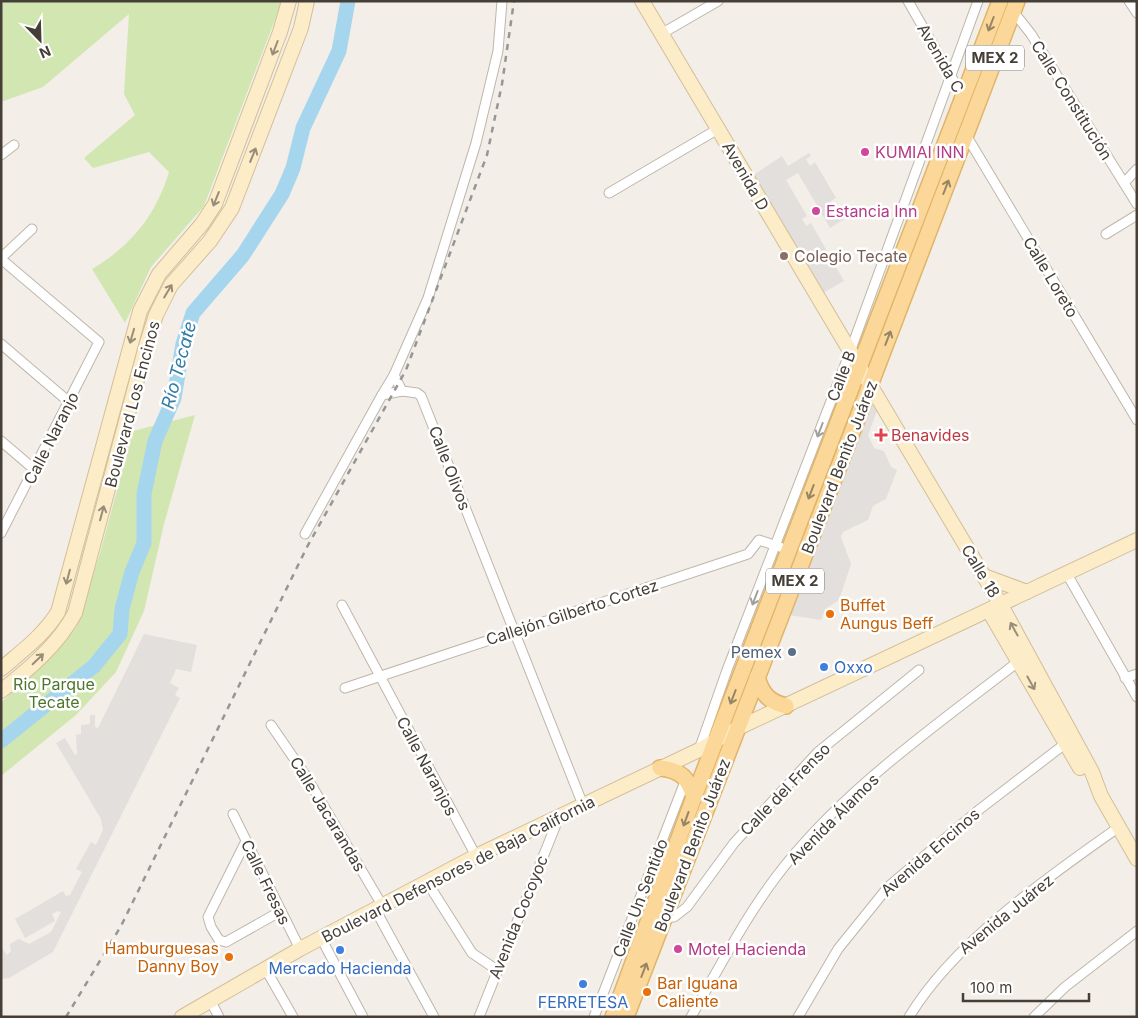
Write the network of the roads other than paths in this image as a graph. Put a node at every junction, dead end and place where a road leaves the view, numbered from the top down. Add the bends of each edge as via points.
1 (289, 1) edge
2 (307, 1) edge
3 (502, 1) edge
4 (642, 1) edge
5 (718, 1) edge
6 (908, 1) edge
7 (978, 1) edge
8 (1130, 1) edge
9 (1008, 4) edge
10 (1137, 13) edge
11 (661, 34) junction
12 (951, 78) junction
13 (962, 96) junction
14 (974, 116) junction
15 (718, 129) junction
16 (966, 135) junction
17 (14, 145) dead end
18 (1, 155) edge
19 (1137, 169) edge
20 (1124, 183) junction
21 (610, 193) dead end
22 (1137, 204) edge
23 (1137, 215) edge
24 (32, 229) dead end
25 (1106, 234) dead end
26 (1, 259) edge
27 (1, 344) edge
28 (850, 352) junction
29 (859, 365) junction
30 (394, 375) junction
31 (120, 376) junction
32 (137, 379) junction
33 (871, 384) junction
34 (402, 391) junction
35 (382, 395) junction
36 (69, 402) junction
37 (1137, 420) edge
38 (1, 441) edge
39 (35, 470) junction
40 (1, 533) edge
41 (305, 534) dead end
42 (1137, 540) edge
43 (782, 548) junction
44 (1067, 574) junction
45 (984, 576) junction
46 (1027, 592) junction
47 (342, 605) dead end
48 (995, 608) junction
49 (513, 631) junction
50 (1019, 661) junction
51 (1, 670) edge
52 (919, 670) dead end
53 (1137, 674) edge
54 (379, 677) junction
55 (757, 677) junction
56 (1125, 678) junction
57 (345, 688) dead end
58 (1, 691) edge
59 (1137, 697) edge
60 (786, 706) junction
61 (271, 725) dead end
62 (738, 728) junction
63 (1069, 741) junction
64 (715, 742) junction
65 (699, 750) junction
66 (660, 768) junction
67 (686, 779) junction
68 (694, 797) junction
69 (709, 802) junction
70 (583, 805) junction
71 (233, 814) dead end
72 (559, 817) junction
73 (1119, 827) junction
74 (246, 841) junction
75 (476, 856) junction
76 (1137, 859) edge
77 (427, 882) junction
78 (378, 907) junction
79 (281, 911) junction
80 (665, 917) junction
81 (1137, 931) edge
82 (321, 938) junction
83 (300, 949) junction
84 (265, 968) junction
85 (497, 970) junction
86 (210, 1000) junction
87 (599, 1004) junction
88 (622, 1015) edge
89 (182, 1017) edge
90 (219, 1017) edge
91 (293, 1017) edge
92 (363, 1017) edge
93 (434, 1017) edge
94 (478, 1017) edge
95 (594, 1017) edge
96 (691, 1017) edge
97 (798, 1017) edge
98 (909, 1017) edge
99 (1034, 1017) edge

1 -> 31 main road, Boulevard Los Encinos via 215,204 146,295
32 -> 2 main road, Boulevard Los Encinos via 163,299 232,208 301,28
3 - 30 street via 498,51 476,143 428,298
4 - 11 main road, Avenida D
5 - 11 street
6 - 12 street, Avenida C
7 - 12 street, Calle B
8 - 10 street
9 -> 13 main road, Boulevard Benito Juárez / MEX 2
9 - 14 main road, Boulevard Benito Juárez / MEX 2
9 - 20 street, Calle Constitución via 1031,34
11 - 15 main road, Avenida D
12 - 13 street, Avenida C
12 - 28 street, Calle B
13 - 14 street, Avenida C
13 - 29 main road, Boulevard Benito Juárez / MEX 2
14 - 16 main road, Boulevard Benito Juárez / MEX 2
15 - 21 street
15 - 28 main road, Avenida D
33 -> 16 main road, Boulevard Benito Juárez / MEX 2
16 - 37 street, Calle Loreto
17 - 18 street
19 - 20 street
20 - 22 street, Calle Constitución
23 - 25 street
24 - 26 street
26 - 36 street, Calle Naranjo via 99,342
27 - 36 street
28 - 29 main road, Calle 18
28 -> 43 street, Calle B
29 - 33 main road, Calle 18
29 -> 43 main road, Boulevard Benito Juárez / MEX 2
30 - 34 street
30 - 35 street
31 - 32 main road
31 -> 51 main road, Boulevard Los Encinos via 58,612 28,647
58 -> 32 main road, Boulevard Los Encinos via 57,640 75,613
33 - 45 main road, Calle 18
33 - 55 main road, Boulevard Benito Juárez / MEX 2
34 - 35 street
34 - 49 street, Calle Olivos via 421,396
35 - 41 street
36 - 39 street, Calle Naranjo
38 - 39 street
39 - 40 street, Calle Naranjo
42 - 44 main road, Boulevard Defensores de Baja California
43 - 49 street, Callejón Gilberto Cortez via 759,540 748,554
43 -> 64 main road, Boulevard Benito Juárez / MEX 2
43 -> 65 street, Calle B
44 - 46 main road, Boulevard Defensores de Baja California
44 - 56 street
45 - 46 main road
45 - 48 main road, Calle 18
46 - 48 main road, Boulevard Defensores de Baja California
47 - 54 street, Calle Naranjos
48 - 50 main road, Calle 18
48 - 60 main road, Boulevard Defensores de Baja California
63 -> 48 main road, Calle 18
49 - 54 street, Callejón Gilberto Cortez
49 - 70 street, Calle Olivos
50 -> 63 main road, Calle 18
50 - 96 street, Avenida Álamos via 896,759 848,800 812,837 776,877 756,906
52 - 80 street, Calle del Frenso via 818,752 734,843 687,907 674,916
53 - 56 street
54 - 57 street, Callejón Gilberto Cortez
54 - 75 street, Calle Naranjos
55 - 60 main road via 767,698
55 - 62 main road, Boulevard Benito Juárez / MEX 2
56 - 59 street
60 - 62 main road, Boulevard Defensores de Baja California
61 - 78 street, Calle Jacarandas via 306,776
62 - 64 main road, Boulevard Defensores de Baja California
62 - 69 main road, Boulevard Benito Juárez / MEX 2
63 - 73 main road, Calle 18 via 1092,772
63 - 97 street, Avenida Encinos via 980,809 888,887 838,949
64 - 65 main road, Boulevard Defensores de Baja California
64 - 68 main road, Boulevard Benito Juárez / MEX 2
64 - 69 main road via 719,752 708,784
65 - 66 main road, Boulevard Defensores de Baja California
66 - 67 main road via 674,770
66 - 70 main road, Boulevard Defensores de Baja California
67 - 68 main road
67 - 87 street, Calle Un Sentido
68 -> 88 main road, Boulevard Benito Juárez / MEX 2
69 - 80 main road, Boulevard Benito Juárez / MEX 2
70 - 72 main road, Boulevard Defensores de Baja California
71 - 74 street, Calle Fresas
72 - 75 main road, Boulevard Defensores de Baja California
72 - 85 street, Avenida Cocoyoc
73 - 76 main road, Calle 18
73 - 98 street, Avenida Juárez via 1017,903 962,950 928,987
74 - 79 street, Calle Fresas
74 - 79 street via 208,917 211,927 219,940 226,942
75 - 77 main road, Boulevard Defensores de Baja California
77 - 78 main road, Boulevard Defensores de Baja California
77 - 85 street via 472,953
78 - 82 main road, Boulevard Defensores de Baja California
78 - 93 street, Calle Jacarandas
79 - 83 street, Calle Fresas
88 -> 80 main road, Boulevard Benito Juárez / MEX 2
81 - 99 street
82 - 83 main road, Boulevard Defensores de Baja California
82 - 92 street
83 - 84 main road, Boulevard Defensores de Baja California
84 - 86 main road, Boulevard Defensores de Baja California
84 - 91 street
85 - 94 street, Avenida Cocoyoc
86 - 89 main road, Boulevard Defensores de Baja California
86 - 90 street
87 - 88 street
87 - 95 street, Calle Un Sentido

